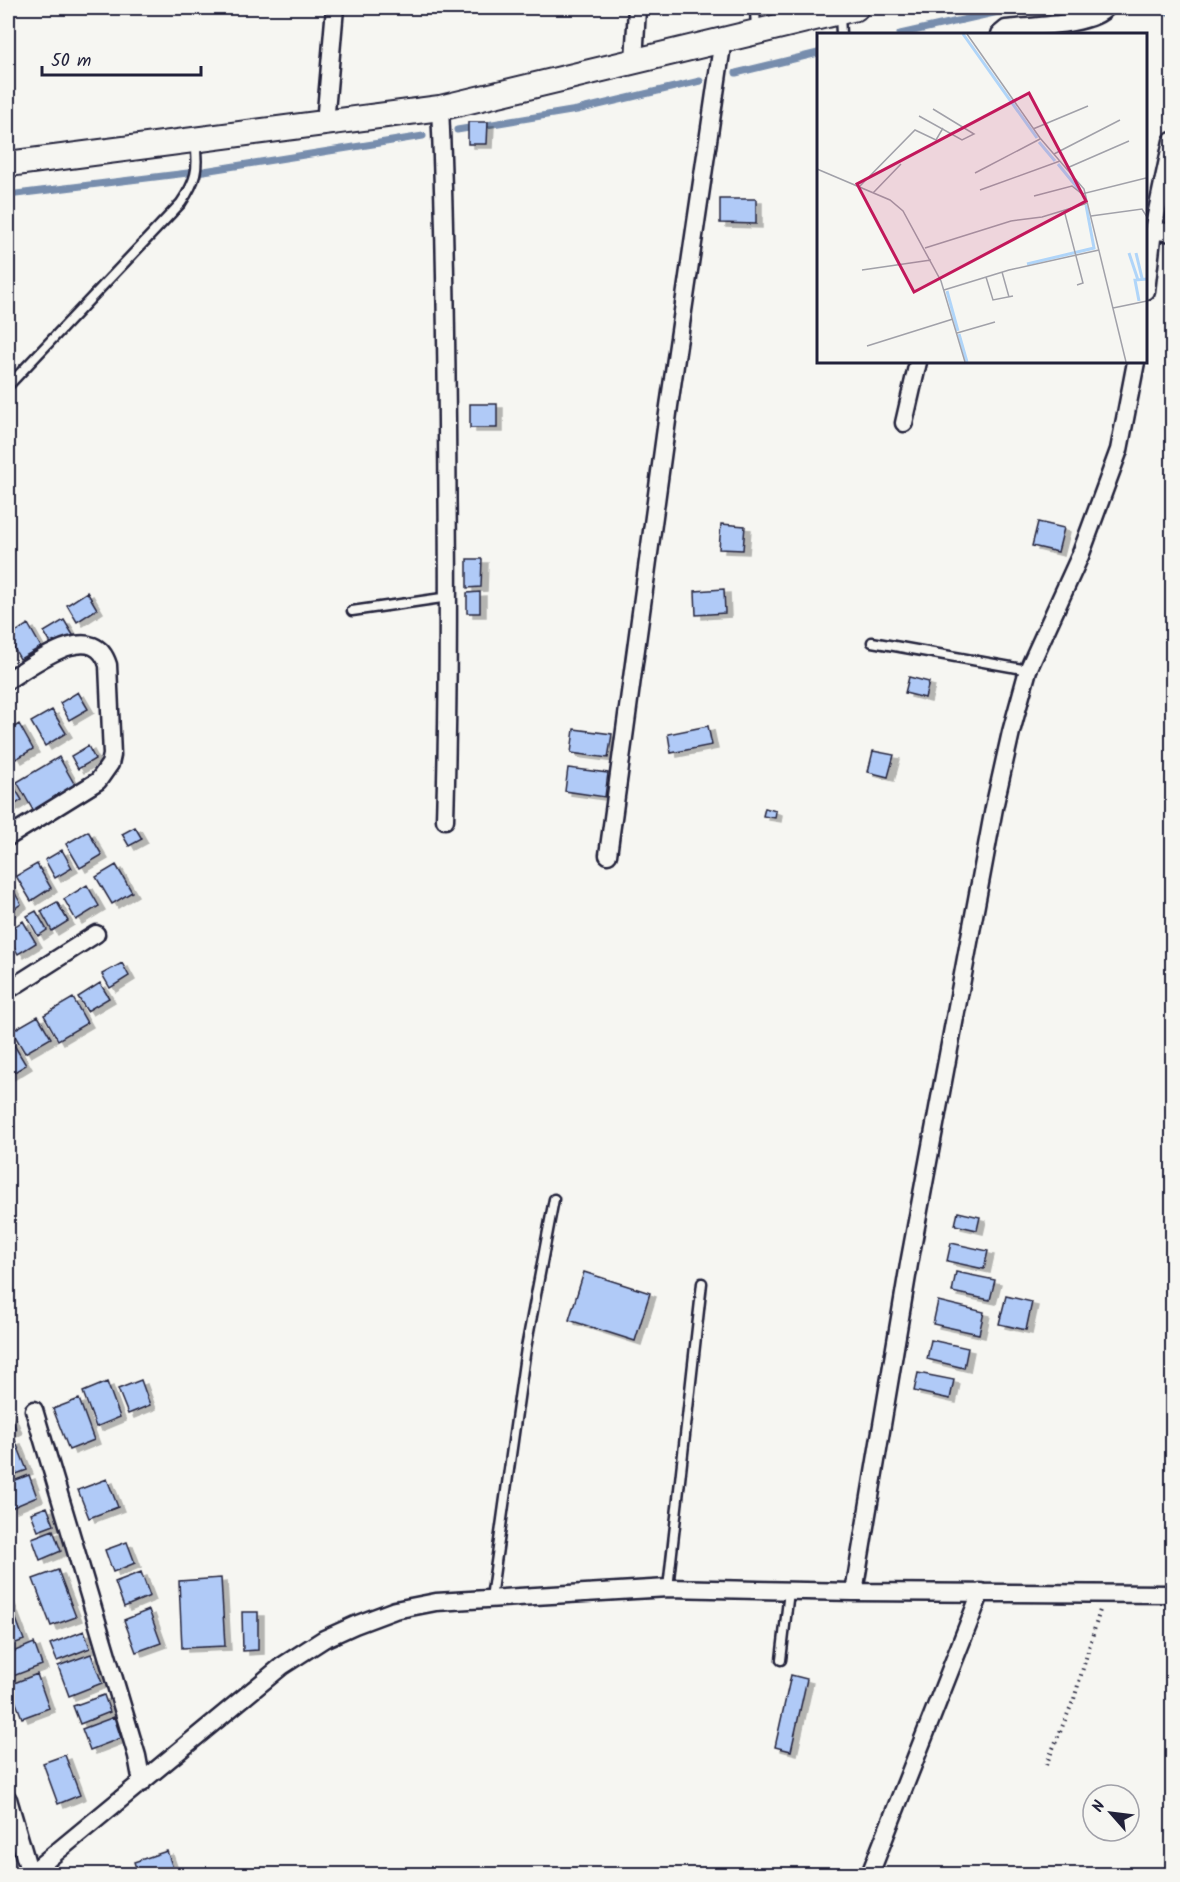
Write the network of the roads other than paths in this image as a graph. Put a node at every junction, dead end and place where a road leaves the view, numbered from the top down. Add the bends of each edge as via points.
1 (336, 8) edge
2 (636, 8) edge
3 (1106, 8) edge
4 (836, 18) edge
5 (755, 19) edge
6 (1001, 33) edge
7 (723, 39) junction
8 (634, 62) junction
9 (440, 118) junction
10 (325, 123) junction
11 (194, 140) junction
12 (1173, 141) edge
13 (8, 164) edge
14 (1153, 230) junction
15 (1173, 233) edge
16 (1147, 282) edge
17 (918, 363) edge
18 (1136, 363) edge
19 (8, 386) edge
20 (904, 423) dead end
21 (449, 597) junction
22 (352, 611) dead end
23 (872, 642) dead end
24 (1028, 670) junction
25 (8, 680) edge
26 (445, 820) dead end
27 (8, 837) edge
28 (608, 855) dead end
29 (96, 934) dead end
30 (8, 990) edge
31 (554, 1199) dead end
32 (702, 1283) dead end
33 (34, 1410) dead end
34 (668, 1588) junction
35 (789, 1591) junction
36 (854, 1592) junction
37 (981, 1592) junction
38 (1173, 1594) edge
39 (490, 1598) junction
40 (781, 1660) dead end
41 (137, 1756) junction
42 (167, 1764) junction
43 (142, 1783) junction
44 (8, 1799) edge
45 (30, 1874) edge
46 (870, 1875) edge

1 - 10 street
2 - 8 street
3 - 6 street via 1079,21 1006,29
4 - 5 street
5 - 7 street
7 - 8 street
7 - 28 street
8 - 9 street
9 - 10 street
9 - 21 street
10 - 11 street
11 - 13 street
11 - 19 lane via 197,169 181,203
12 - 14 street
14 - 15 street
14 - 16 street
17 - 20 street
18 - 24 street via 1124,429 1105,491
21 - 22 lane
21 - 26 street
23 - 24 lane
24 - 36 street via 994,808 909,1264
25 - 27 street via 65,647 79,643 99,648 108,665 112,755 98,782
29 - 30 street
31 - 39 lane via 526,1348
32 - 34 lane
33 - 41 street
34 - 35 street
34 - 39 street
35 - 36 street
35 - 40 lane
36 - 37 street
37 - 38 street
37 - 46 street
39 - 42 street via 402,1608 324,1639 282,1666
41 - 42 street
41 - 43 street
42 - 43 street
43 - 45 street
44 - 45 street

